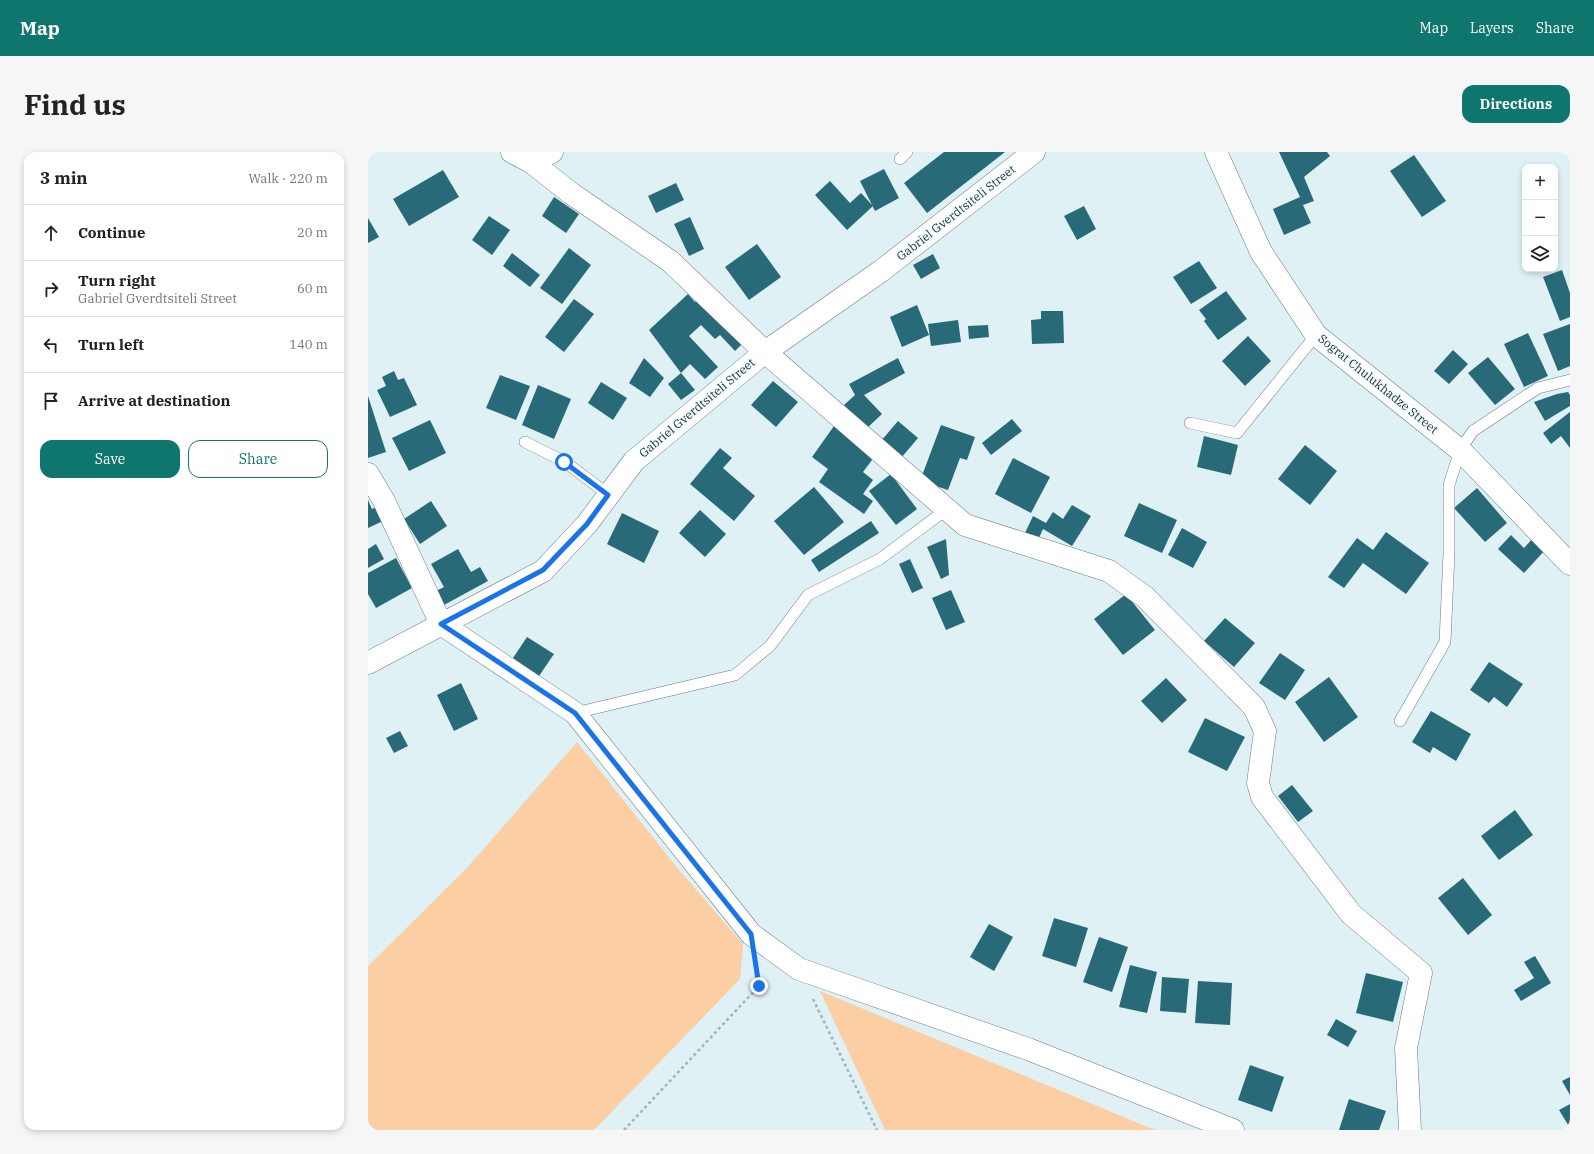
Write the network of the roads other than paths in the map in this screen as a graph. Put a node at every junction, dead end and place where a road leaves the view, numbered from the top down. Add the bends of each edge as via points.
1 (552, 152) edge
2 (1034, 152) edge
3 (1216, 152) edge
4 (522, 157) edge
5 (1316, 335) junction
6 (765, 352) junction
7 (1570, 380) edge
8 (1190, 424) dead end
9 (525, 442) dead end
10 (1460, 450) junction
11 (368, 474) edge
12 (608, 495) junction
13 (947, 509) junction
14 (1570, 564) edge
15 (441, 624) junction
16 (368, 663) edge
17 (575, 713) junction
18 (1400, 722) dead end
19 (1233, 1130) edge
20 (1410, 1130) edge

1 - 4 street
2 - 6 street, Gabriel Gverdtsiteli Street via 882,271
3 - 5 street, Sograt Chulukhadze Street via 1261,252
4 - 6 street via 670,261
5 - 8 lane via 1237,433
5 - 10 street, Sograt Chulukhadze Street
6 - 12 street, Gabriel Gverdtsiteli Street via 634,461
6 - 13 street
7 - 10 lane via 1538,388 1473,431
9 - 12 lane via 564,462
10 - 14 street, Sograt Chulukhadze Street
10 - 18 lane via 1449,485 1449,553 1444,642
11 - 15 street via 384,501
12 - 15 street, Gabriel Gverdtsiteli Street via 587,524 543,570
13 - 17 lane via 880,559 808,595 770,646 735,675
13 - 20 street via 965,525 1109,571 1146,597 1254,706 1265,731 1258,782 1262,796 1351,914 1420,973 1406,1048
15 - 16 street, Gabriel Gverdtsiteli Street
15 - 17 street
17 - 19 street via 751,934 799,969 1028,1048

